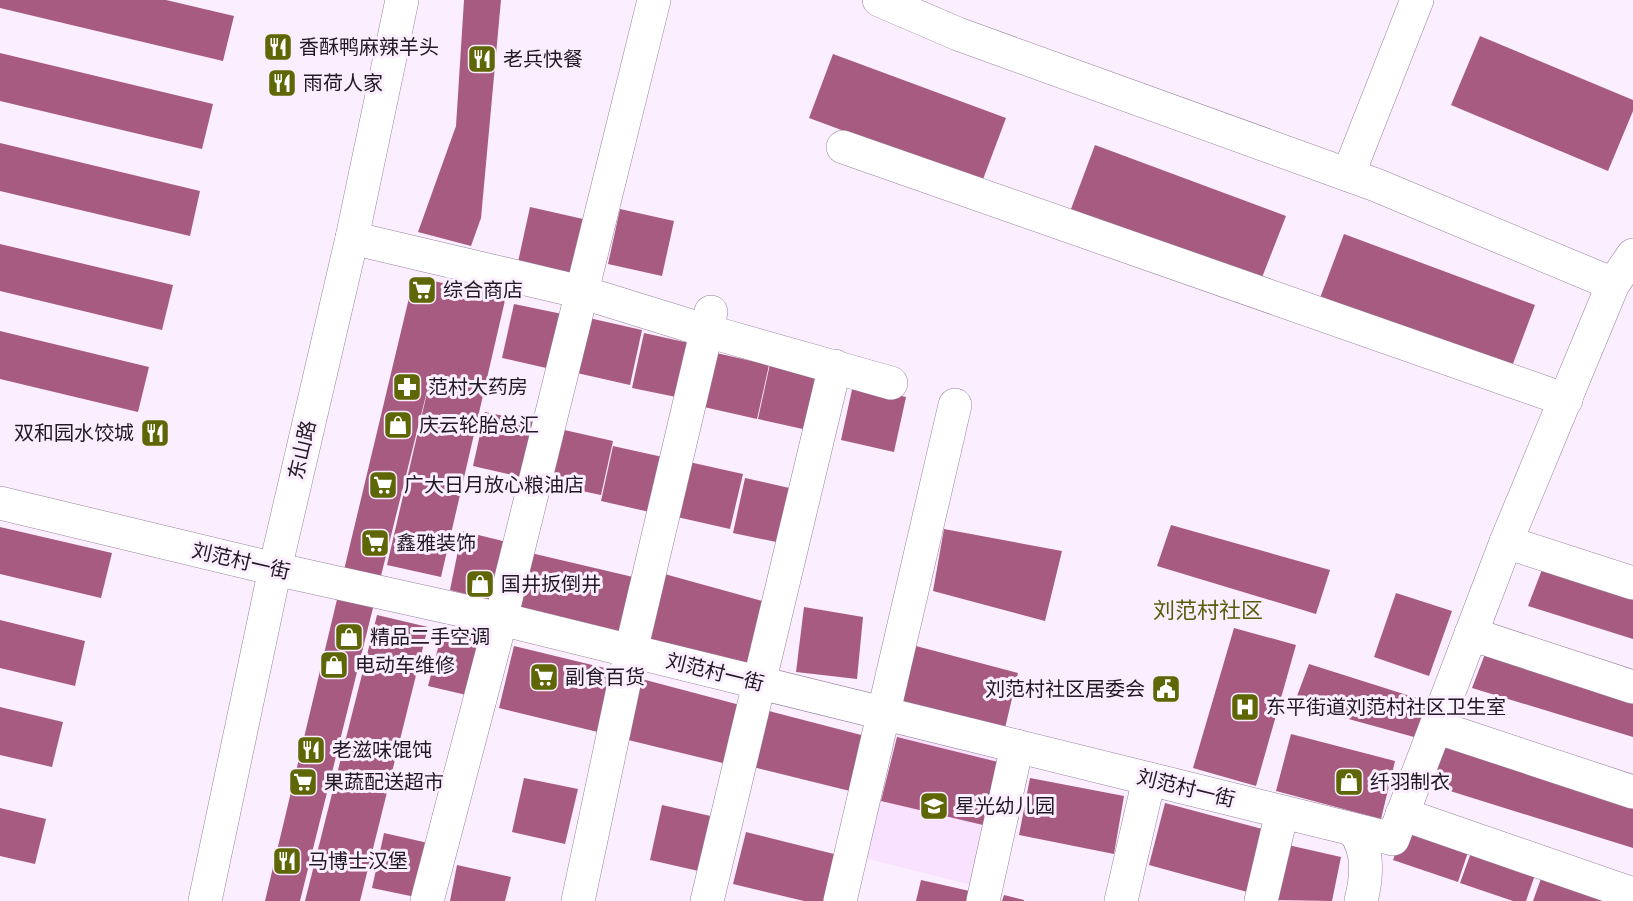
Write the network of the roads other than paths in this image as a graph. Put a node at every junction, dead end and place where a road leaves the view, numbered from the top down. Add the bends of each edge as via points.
1 (402, 0) edge
2 (654, 0) edge
3 (879, 0) edge
4 (1417, 0) edge
5 (843, 147) dead end
6 (1348, 175) junction
7 (352, 238) junction
8 (1625, 272) edge
9 (581, 292) junction
10 (709, 321) junction
11 (835, 366) junction
12 (891, 383) dead end
13 (1566, 399) junction
14 (955, 405) dead end
15 (0, 503) edge
16 (1506, 542) junction
17 (275, 569) junction
18 (1633, 583) edge
19 (501, 619) junction
20 (1471, 634) junction
21 (632, 651) junction
22 (758, 683) junction
23 (1633, 687) edge
24 (884, 714) junction
25 (1436, 727) junction
26 (1017, 746) junction
27 (1149, 779) junction
28 (1633, 792) edge
29 (1282, 812) junction
30 (1397, 827) junction
31 (1352, 829) junction
32 (1633, 894) edge
33 (205, 901) edge
34 (427, 901) edge
35 (578, 901) edge
36 (706, 901) edge
37 (840, 901) edge
38 (983, 901) edge
39 (1122, 901) edge
40 (1261, 901) edge
41 (1361, 901) edge

1 - 7 street, 东山路
2 - 9 street
3 - 6 street via 958,34
4 - 6 street
5 - 13 street
6 - 8 street
7 - 9 street
7 - 17 street, 东山路
8 - 13 street
9 - 10 street
9 - 19 street
10 - 11 street
10 - 21 street
11 - 12 street
11 - 22 street
13 - 16 street
14 - 24 street
15 - 17 street, 刘范村一街
16 - 18 street
16 - 20 street
17 - 19 street, 刘范村一街
17 - 33 street, 东山路
19 - 21 street, 刘范村一街
19 - 34 street
20 - 23 street
20 - 25 street
21 - 22 street, 刘范村一街
21 - 35 street
22 - 24 street, 刘范村一街
22 - 36 street
24 - 26 street, 刘范村一街
24 - 37 street
25 - 28 street
25 - 30 street
26 - 27 street, 刘范村一街
26 - 38 street
27 - 29 street, 刘范村一街
27 - 39 street
29 - 31 street, 刘范村一街
29 - 40 street
30 - 31 street, 刘范村一街
30 - 32 street, 刘范村一街
31 - 41 street via 1365,854

